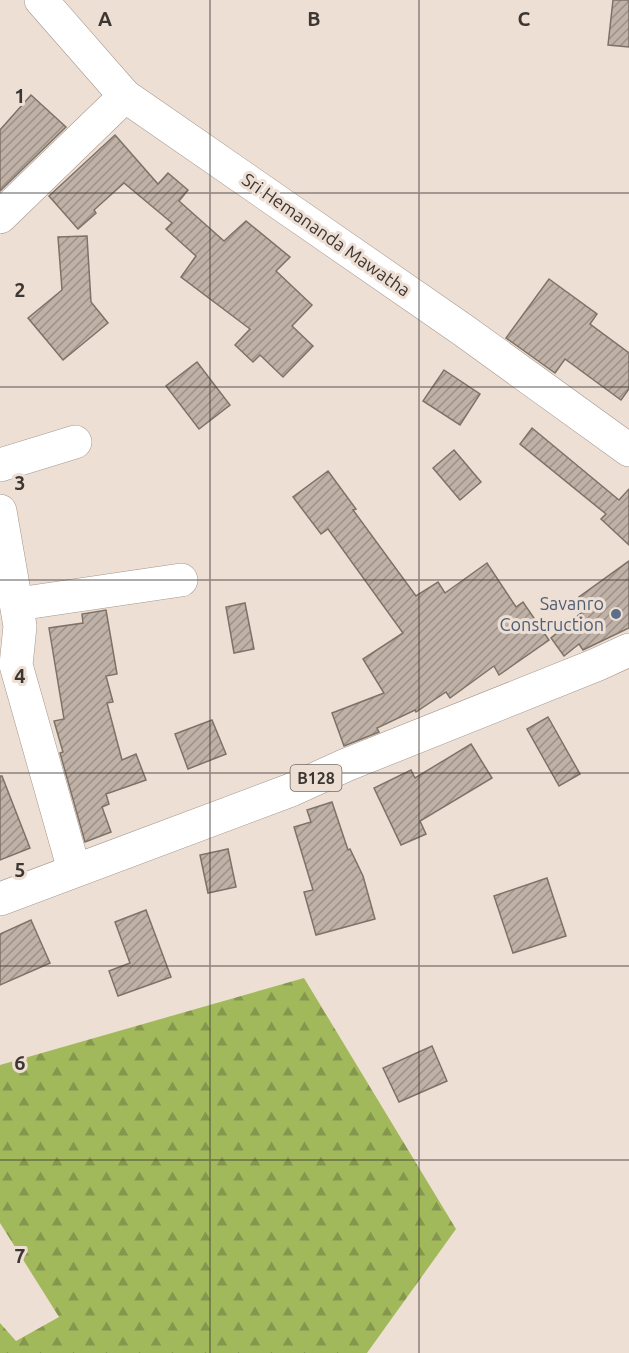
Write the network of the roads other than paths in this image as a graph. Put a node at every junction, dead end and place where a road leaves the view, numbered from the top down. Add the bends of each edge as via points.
1 (41, 0) edge
2 (125, 96) junction
3 (0, 217) edge
4 (75, 442) dead end
5 (629, 450) edge
6 (0, 465) edge
7 (0, 511) edge
8 (181, 580) dead end
9 (18, 604) junction
10 (629, 650) edge
11 (8, 666) edge
12 (75, 870) junction
13 (0, 899) edge

1 - 2 main road, Sri Hemananda Mawatha
2 - 3 main road
2 - 5 main road, Sri Hemananda Mawatha
4 - 6 main road
7 - 9 main road
8 - 9 main road
9 - 11 main road via 20,626
10 - 12 main road, B128 via 291,790
11 - 12 main road
12 - 13 main road, B128

